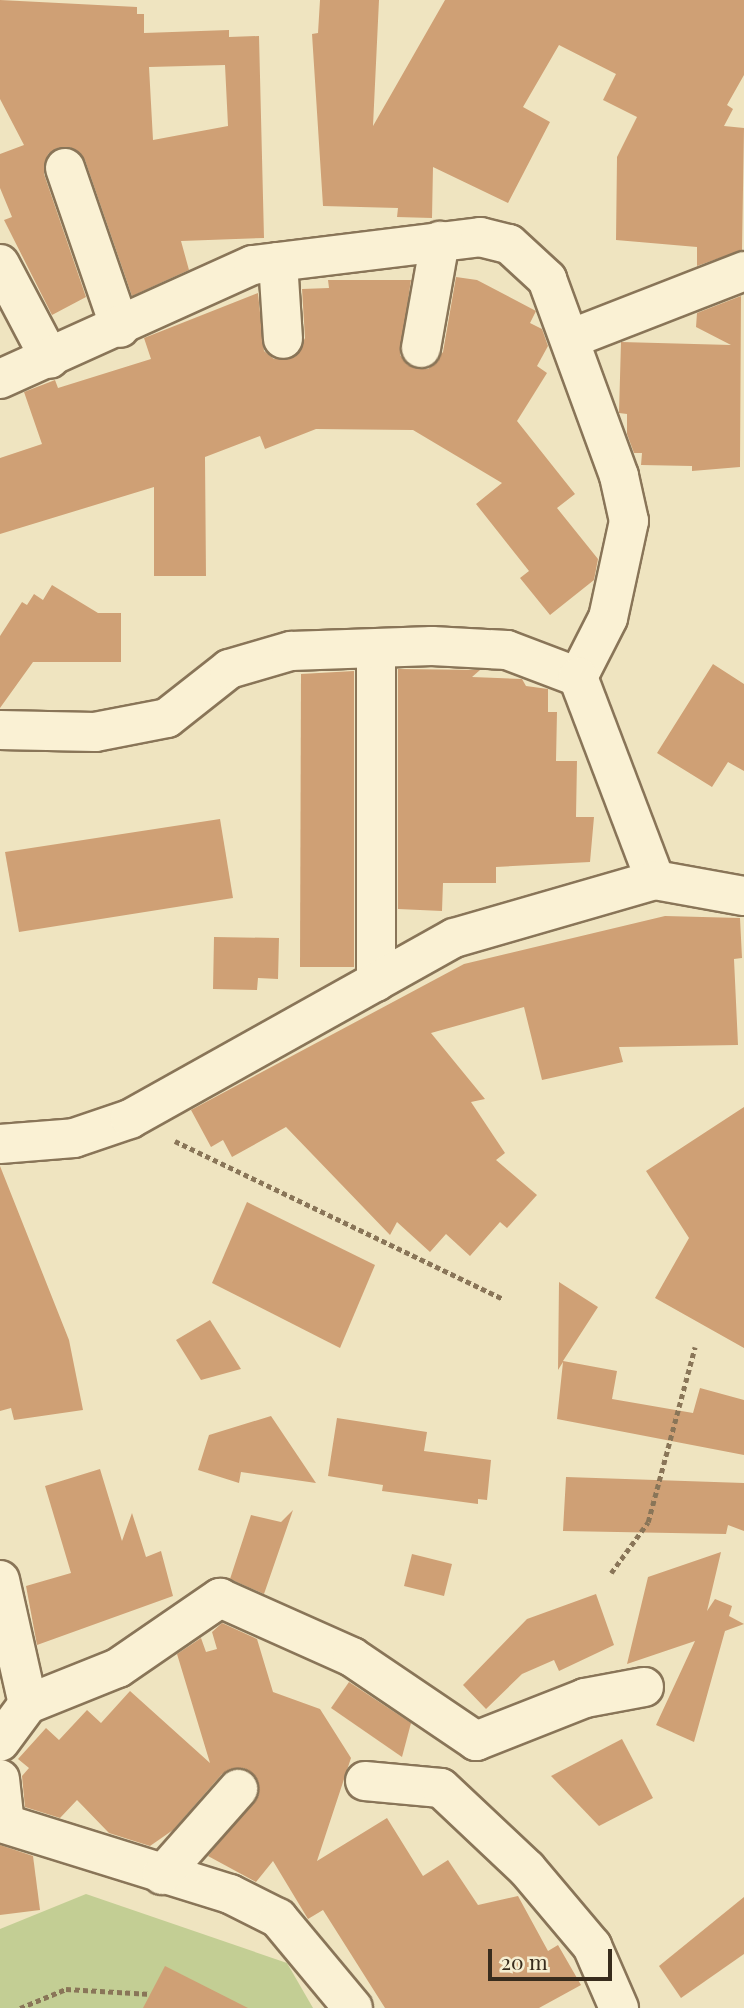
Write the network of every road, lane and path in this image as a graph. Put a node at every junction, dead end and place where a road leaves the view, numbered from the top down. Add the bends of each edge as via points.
1 (65, 168) dead end
2 (440, 241) junction
3 (278, 262) junction
4 (0, 264) edge
5 (744, 271) edge
6 (120, 328) junction
7 (283, 339) dead end
8 (570, 339) junction
9 (421, 348) dead end
10 (50, 359) junction
11 (0, 379) edge
12 (376, 649) junction
13 (578, 677) junction
14 (0, 730) edge
15 (654, 880) junction
16 (744, 896) edge
17 (376, 982) junction
18 (130, 1119) junction
19 (0, 1144) edge
20 (504, 1299) dead end
21 (695, 1347) dead end
22 (611, 1573) dead end
23 (0, 1580) edge
24 (644, 1686) dead end
25 (28, 1704) junction
26 (0, 1742) edge
27 (0, 1779) edge
28 (365, 1781) dead end
29 (238, 1789) dead end
30 (162, 1875) junction
31 (150, 1994) dead end
32 (20, 2008) edge
33 (353, 2008) edge
34 (619, 2008) edge

1 - 6 street
2 - 3 street
2 - 8 street via 480,237 509,244 547,279
2 - 9 street
3 - 6 street via 253,265 193,289
3 - 7 street
4 - 10 street
5 - 8 street
6 - 10 street
8 - 13 street via 629,521 608,618
10 - 11 street
12 - 13 street via 507,650
12 - 14 street via 291,651 229,669 167,718 95,732
12 - 17 street
13 - 15 street
15 - 16 street
15 - 17 street via 454,938
17 - 18 street
18 - 19 street via 74,1138
18 - 20 path
21 - 22 path via 648,1522
23 - 25 street
24 - 25 street via 585,1698 476,1741 352,1657 220,1598 118,1668
25 - 26 street
27 - 30 street via 5,1824
28 - 34 street via 441,1788 527,1869 592,1946
29 - 30 street
30 - 33 street via 230,1894 278,1918
31 - 32 path via 66,1989

